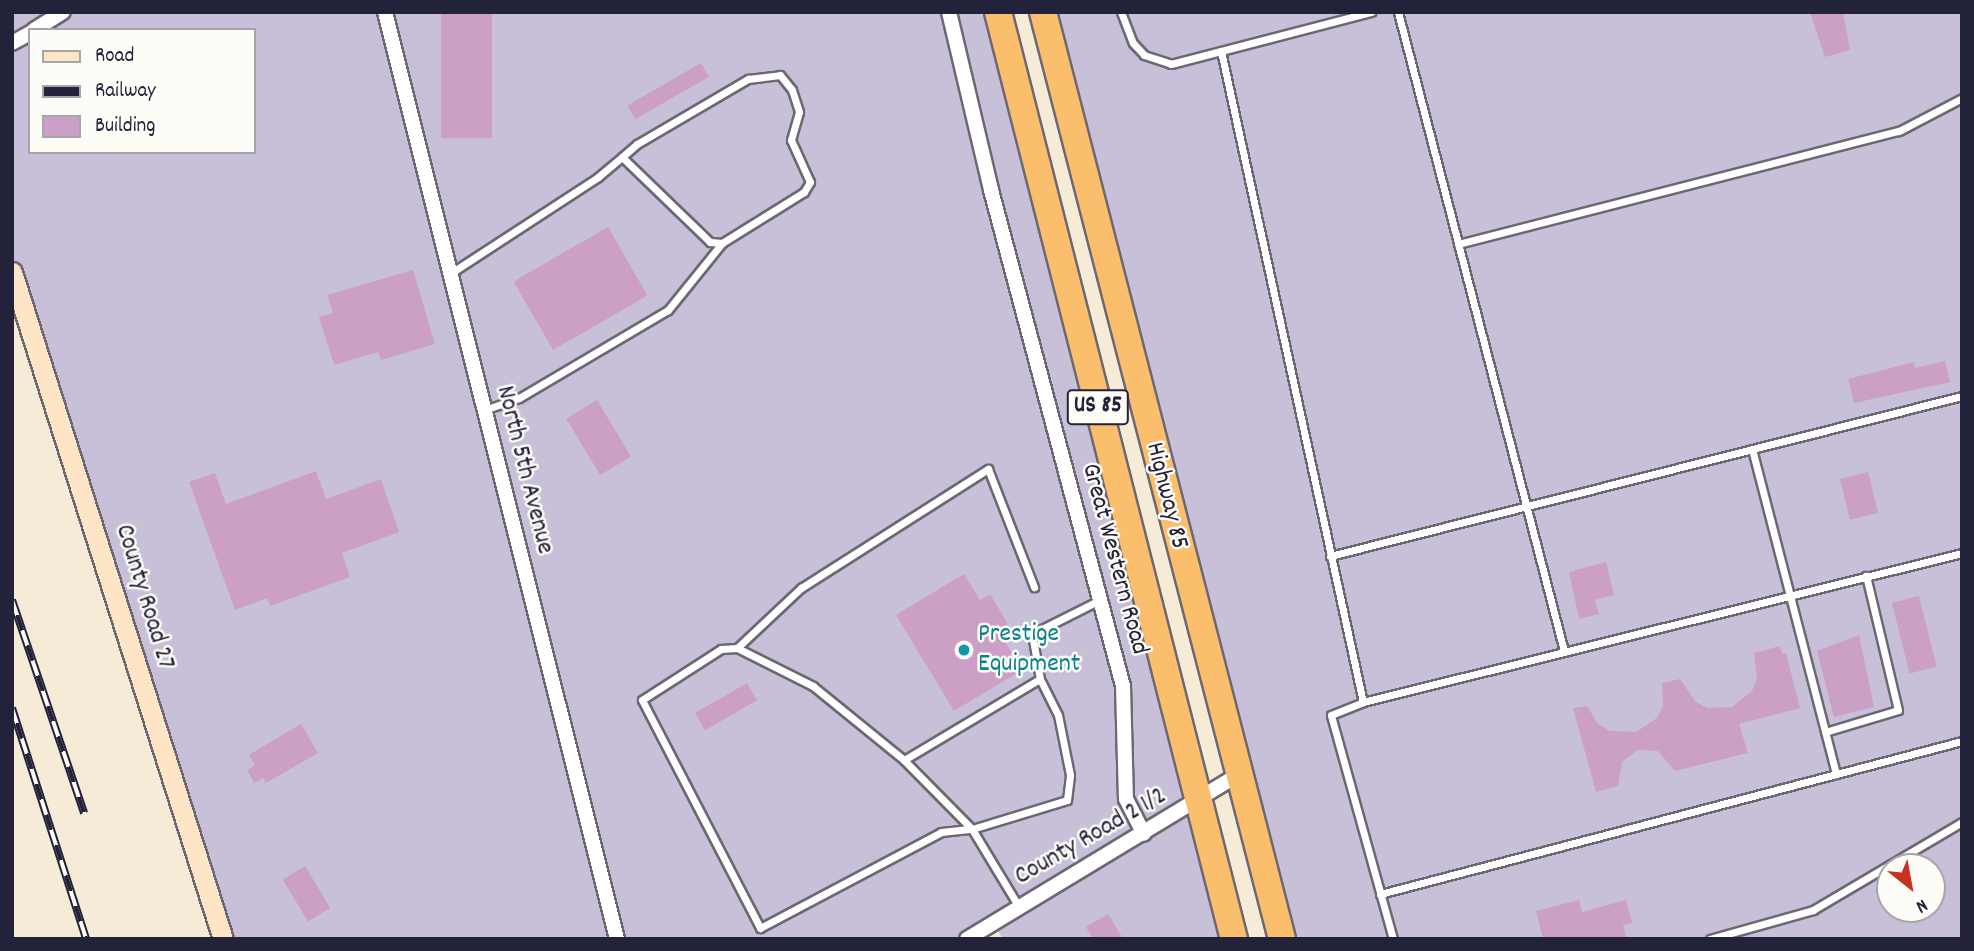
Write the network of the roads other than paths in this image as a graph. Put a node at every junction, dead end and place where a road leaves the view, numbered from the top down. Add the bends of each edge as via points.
1 (63, 12) edge
2 (385, 12) edge
3 (949, 12) edge
4 (998, 12) edge
5 (1042, 12) edge
6 (1121, 12) edge
7 (1371, 12) edge
8 (1398, 12) edge
9 (37, 28) edge
10 (28, 34) edge
11 (12, 43) edge
12 (1221, 51) junction
13 (1962, 98) edge
14 (622, 157) junction
15 (722, 243) junction
16 (1458, 244) junction
17 (12, 272) edge
18 (450, 274) junction
19 (1962, 396) edge
20 (484, 410) junction
21 (1752, 449) junction
22 (1526, 507) junction
23 (1962, 553) edge
24 (1330, 556) junction
25 (1866, 576) junction
26 (1034, 587) dead end
27 (1790, 595) junction
28 (1100, 600) junction
29 (737, 648) junction
30 (1564, 651) junction
31 (1040, 679) junction
32 (1363, 702) junction
33 (1825, 732) junction
34 (1962, 741) edge
35 (904, 760) junction
36 (1836, 774) junction
37 (1238, 775) junction
38 (1198, 802) junction
39 (1962, 822) edge
40 (972, 829) junction
41 (1144, 834) junction
42 (1380, 894) junction
43 (1020, 907) junction
44 (983, 935) edge
45 (223, 939) edge
46 (617, 939) edge
47 (967, 939) edge
48 (1234, 939) edge
49 (1282, 939) edge
50 (1393, 939) edge
51 (1710, 939) edge

1 - 9 street
2 - 18 street, North 5th Avenue
3 - 28 street, Great Western Road
4 - 38 highway, Highway 85 / US 85
5 - 37 highway, Highway 85 / US 85
6 - 12 lane via 1133,43 1144,55 1171,64
7 - 12 lane
8 - 16 lane
10 - 11 street
12 - 24 lane
13 - 16 lane via 1899,131
14 - 15 lane via 664,193 696,233
14 - 15 lane via 730,86 768,74 780,75 797,101 799,112 791,140 810,176 810,187
14 - 18 lane
15 - 20 lane via 668,310 531,392
16 - 22 lane
17 - 45 street, County Road 27
18 - 20 street, North 5th Avenue
19 - 21 lane
20 - 46 street, North 5th Avenue
21 - 22 lane
21 - 27 lane
22 - 24 lane
22 - 30 lane
23 - 25 lane
24 - 32 lane
25 - 27 lane
25 - 33 lane via 1898,710
26 - 29 lane via 988,469 801,589
27 - 30 lane
27 - 33 lane
28 - 31 lane via 1032,634
28 - 41 street, Great Western Road via 1123,686 1126,799
29 - 35 lane via 813,686
29 - 40 lane via 721,649 642,700 760,928 941,832
30 - 32 lane
31 - 35 lane
31 - 40 lane via 1058,715 1070,775 1067,800
32 - 42 lane via 1331,715
33 - 36 lane
34 - 36 lane
35 - 40 lane
36 - 42 lane
37 - 38 street, County Road 2 1/2
37 - 49 highway, Highway 85 / US 85
38 - 41 street, County Road 2 1/2
38 - 48 highway, Highway 85 / US 85
39 - 51 lane via 1812,910
40 - 43 lane
41 - 43 street, County Road 2 1/2
42 - 50 lane
43 - 44 street, County Road 2 1/2
44 - 47 street, County Road 2 1/2

